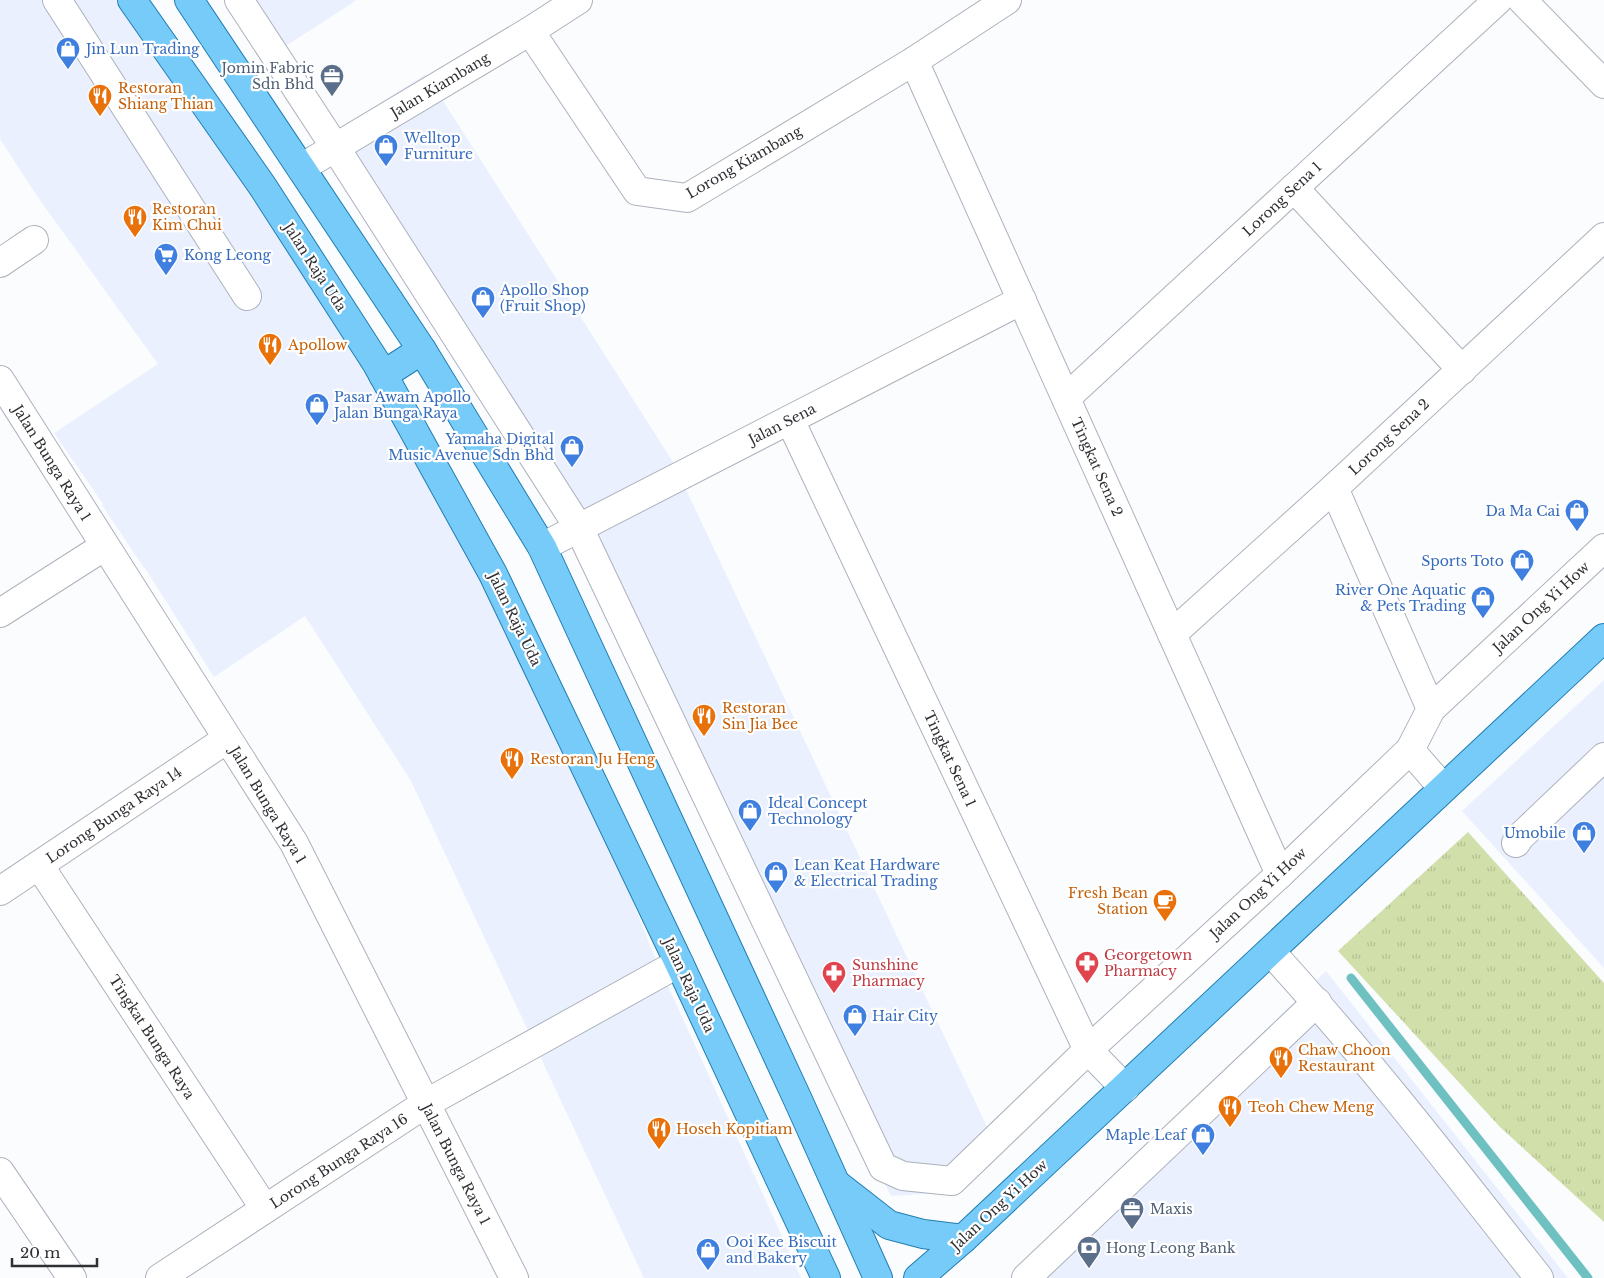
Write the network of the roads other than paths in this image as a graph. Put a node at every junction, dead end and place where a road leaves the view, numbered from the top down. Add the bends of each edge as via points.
1 (57, 0) edge
2 (132, 0) edge
3 (189, 0) edge
4 (239, 0) edge
5 (578, 0) edge
6 (1007, 0) edge
7 (1498, 0) edge
8 (1522, 0) edge
9 (530, 31) junction
10 (914, 61) junction
11 (1604, 84) edge
12 (336, 147) junction
13 (301, 168) junction
14 (1294, 188) junction
15 (1604, 237) edge
16 (34, 240) dead end
17 (0, 263) edge
18 (247, 296) dead end
19 (1022, 300) junction
20 (422, 350) junction
21 (1462, 370) junction
22 (383, 375) junction
23 (0, 380) edge
24 (1066, 398) junction
25 (790, 420) junction
26 (1334, 488) junction
27 (579, 528) junction
28 (105, 546) junction
29 (542, 547) junction
30 (1604, 548) edge
31 (0, 613) edge
32 (1172, 634) junction
33 (1604, 638) edge
34 (1431, 709) junction
35 (227, 739) junction
36 (1410, 750) junction
37 (1604, 757) edge
38 (1443, 788) junction
39 (1516, 843) dead end
40 (39, 865) junction
41 (1280, 874) junction
42 (0, 891) edge
43 (1271, 952) junction
44 (679, 963) junction
45 (1317, 1002) junction
46 (1088, 1050) junction
47 (1125, 1088) junction
48 (426, 1104) junction
49 (0, 1172) edge
50 (837, 1184) junction
51 (265, 1209) junction
52 (963, 1239) junction
53 (72, 1278) edge
54 (160, 1278) edge
55 (514, 1278) edge
56 (826, 1278) edge
57 (878, 1278) edge
58 (918, 1278) edge
59 (948, 1278) edge
60 (1026, 1278) edge
61 (1539, 1278) edge

1 - 18 street
2 - 22 main road, Jalan Raja Uda via 262,187
3 - 13 main road
4 - 12 street
5 - 9 street, Jalan Kiambang
6 - 10 street, Lorong Kiambang
7 - 14 street, Lorong Sena 1
8 - 11 street
9 - 10 street, Lorong Kiambang via 637,191 686,198
9 - 12 street, Jalan Kiambang
10 - 19 street, Tingkat Sena 2
12 - 13 street, Jalan Kiambang
12 - 27 street
13 - 20 main road
14 - 21 street
14 - 24 street, Lorong Sena 1
15 - 21 street, Lorong Sena 2
16 - 17 street
19 - 24 street, Tingkat Sena 2
19 - 25 street, Jalan Sena
20 - 22 main road
20 - 29 main road
21 - 26 street, Lorong Sena 2
22 - 44 main road, Jalan Raja Uda via 493,574
23 - 28 street, Jalan Bunga Raya 1
24 - 32 street, Tingkat Sena 2
25 - 27 street, Jalan Sena
25 - 46 street, Tingkat Sena 1
26 - 32 street, Lorong Sena 2
26 - 34 street
27 - 29 street, Jalan Sena
27 - 46 street, Jalan Ong Yi How via 882,1167 903,1176 952,1181
28 - 31 street
28 - 35 street, Jalan Bunga Raya 1
29 - 50 main road
30 - 34 street, Jalan Ong Yi How
32 - 41 street, Tingkat Sena 2
33 - 38 main road, Jalan Ong Yi How
34 - 36 street, Jalan Ong Yi How
35 - 40 street, Lorong Bunga Raya 14
35 - 48 street, Jalan Bunga Raya 1 via 294,843
36 - 38 street
36 - 41 street, Jalan Ong Yi How
37 - 39 street
38 - 43 main road, Jalan Ong Yi How
40 - 42 street, Lorong Bunga Raya 14
40 - 51 street, Tingkat Bunga Raya
41 - 46 street, Jalan Ong Yi How
43 - 45 street
43 - 47 main road, Jalan Ong Yi How
44 - 48 street, Lorong Bunga Raya 16
44 - 56 main road, Jalan Raja Uda
45 - 60 street
45 - 61 street
46 - 47 street, Tingkat Sena 1
47 - 52 main road, Jalan Ong Yi How
48 - 51 street, Lorong Bunga Raya 16
48 - 55 street, Jalan Bunga Raya 1
49 - 53 street
50 - 52 main road via 889,1225 923,1234
50 - 57 main road
51 - 54 street, Lorong Bunga Raya 16
52 - 58 main road, Jalan Ong Yi How
52 - 59 main road

